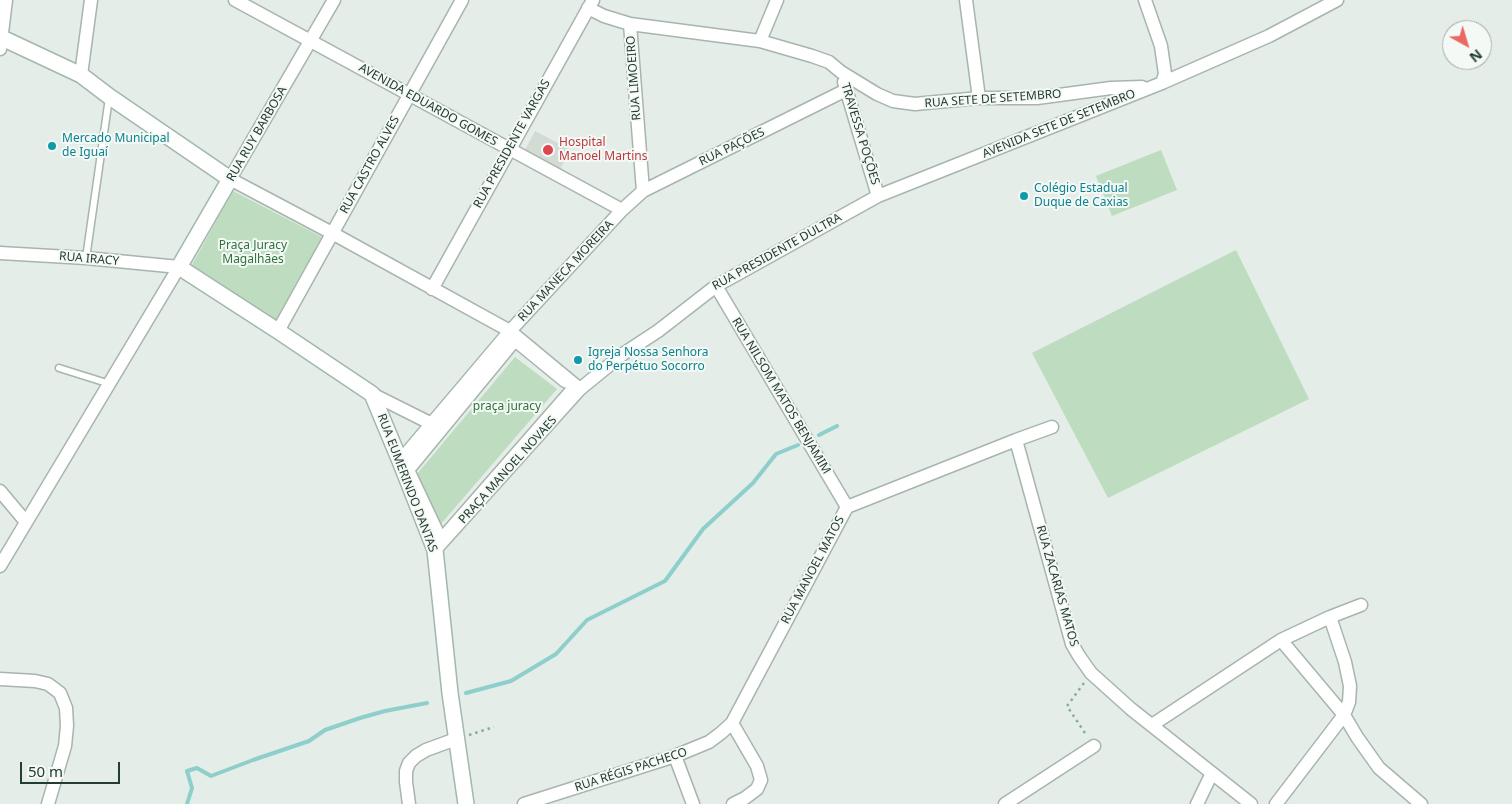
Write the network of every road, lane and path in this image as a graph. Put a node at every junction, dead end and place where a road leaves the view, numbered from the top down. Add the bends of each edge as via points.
1 (6, 0) edge
2 (91, 0) edge
3 (235, 0) edge
4 (334, 0) edge
5 (462, 0) edge
6 (777, 0) edge
7 (966, 0) edge
8 (1145, 0) edge
9 (1337, 0) edge
10 (590, 4) edge
11 (630, 24) junction
12 (0, 41) edge
13 (311, 41) junction
14 (760, 41) junction
15 (841, 72) junction
16 (81, 75) junction
17 (1157, 85) junction
18 (846, 90) junction
19 (408, 95) junction
20 (110, 97) junction
21 (979, 98) junction
22 (509, 150) junction
23 (966, 162) joint
24 (230, 179) junction
25 (643, 191) junction
26 (878, 196) junction
27 (622, 210) junction
28 (332, 233) junction
29 (0, 253) edge
30 (86, 258) junction
31 (179, 267) junction
32 (716, 286) junction
33 (432, 289) junction
34 (278, 331) junction
35 (510, 331) junction
36 (59, 368) dead end
37 (110, 384) junction
38 (577, 386) junction
39 (372, 394) junction
40 (432, 424) junction
41 (1052, 427) dead end
42 (1016, 440) junction
43 (400, 461) junction
44 (0, 491) edge
45 (846, 507) junction
46 (26, 522) junction
47 (435, 550) junction
48 (0, 566) edge
49 (1361, 605) dead end
50 (1330, 617) junction
51 (1281, 640) junction
52 (1090, 673) junction
53 (0, 680) edge
54 (1344, 715) junction
55 (732, 722) junction
56 (1152, 725) junction
57 (494, 728) dead end
58 (456, 739) junction
59 (1094, 746) joint
60 (674, 756) junction
61 (1212, 773) junction
62 (48, 804) edge
63 (409, 804) edge
64 (466, 804) edge
65 (524, 804) edge
66 (693, 804) edge
67 (734, 804) edge
68 (1005, 804) edge
69 (1197, 804) edge
70 (1251, 804) edge
71 (1276, 804) edge
72 (1421, 804) edge

1 - 12 street
2 - 16 street
3 - 13 street, AVENIDA EDUARDO GOMES
4 - 13 street, RUA RUY BARBOSA
5 - 19 street, RUA CASTRO ALVES
6 - 14 street
7 - 21 street
8 - 17 street via 1165,74
9 - 17 street, AVENIDA SETE DE SETEMBRO via 1269,36
10 - 11 street, RUA SETE DE SETEMBRO via 604,16
10 - 22 street, RUA PRESIDENTE VARGAS
11 - 14 street, RUA SETE DE SETEMBRO
11 - 25 street, RUA LIMOEIRO
12 - 16 street
13 - 19 street, AVENIDA EDUARDO GOMES
13 - 24 street, RUA RUY BARBOSA
14 - 15 street, RUA SETE DE SETEMBRO via 829,62
15 - 18 street, TRAVESSA POÇÕES
15 - 21 street, RUA SETE DE SETEMBRO via 894,101 915,104
16 - 20 street
17 - 21 street, RUA SETE DE SETEMBRO via 1037,98
17 - 23 street, AVENIDA SETE DE SETEMBRO
18 - 25 street, RUA PAÇÕES
18 - 26 street, TRAVESSA POÇÕES
19 - 22 street, AVENIDA EDUARDO GOMES
19 - 28 street, RUA CASTRO ALVES
20 - 24 street
20 - 30 lane
22 - 27 street, AVENIDA EDUARDO GOMES
22 - 33 street, RUA PRESIDENTE VARGAS
23 - 26 street, RUA PRESIDENTE DULTRA
24 - 28 street
24 - 31 street, RUA RUY BARBOSA
25 - 27 street, RUA PAÇÕES
26 - 32 street, RUA PRESIDENTE DULTRA
27 - 35 street, RUA MANECA MOREIRA
28 - 33 street
28 - 34 street, RUA CASTRO ALVES
29 - 30 street, RUA IRACY
30 - 31 street, RUA IRACY
31 - 34 street
31 - 37 street
32 - 38 street, RUA PRESIDENTE DULTRA via 658,331
32 - 45 street, RUA NILSOM MATOS BENJAMIM
33 - 35 street
34 - 39 street
35 - 38 street
35 - 40 street
36 - 37 lane
37 - 46 street
38 - 38 street via 572,389 441,540 408,470 515,340 565,381
38 - 47 street, PRAÇA MANOEL NOVAES
39 - 40 street
39 - 43 street, RUA EUMERINDO DANTAS
40 - 43 street
41 - 42 street, RUA MANOEL MATOS
42 - 45 street, RUA MANOEL MATOS
42 - 52 street, RUA ZACARIAS MATOS via 1072,644
43 - 47 street, RUA EUMERINDO DANTAS
44 - 46 street
45 - 55 street, RUA MANOEL MATOS
46 - 48 street
47 - 58 street, RUA EUMERINDO DANTAS
49 - 50 street
50 - 51 street
50 - 54 street via 1350,686
51 - 54 street
51 - 56 street
52 - 56 street, RUA ZACARIAS MATOS
52 - 59 path via 1067,706
53 - 62 street via 48,684 60,693 66,708 66,746
54 - 71 street
54 - 72 street via 1379,768
55 - 60 street, RUA RÉGIS PACHECO via 708,742
55 - 67 street via 757,766 760,780 757,789
56 - 61 street, RUA ZACARIAS MATOS
57 - 58 path
58 - 63 street via 426,750 409,763 406,782
58 - 64 street, RUA EUMERINDO DANTAS
59 - 68 street
60 - 65 street, RUA RÉGIS PACHECO
60 - 66 street
61 - 69 street
61 - 70 street, RUA ZACARIAS MATOS

